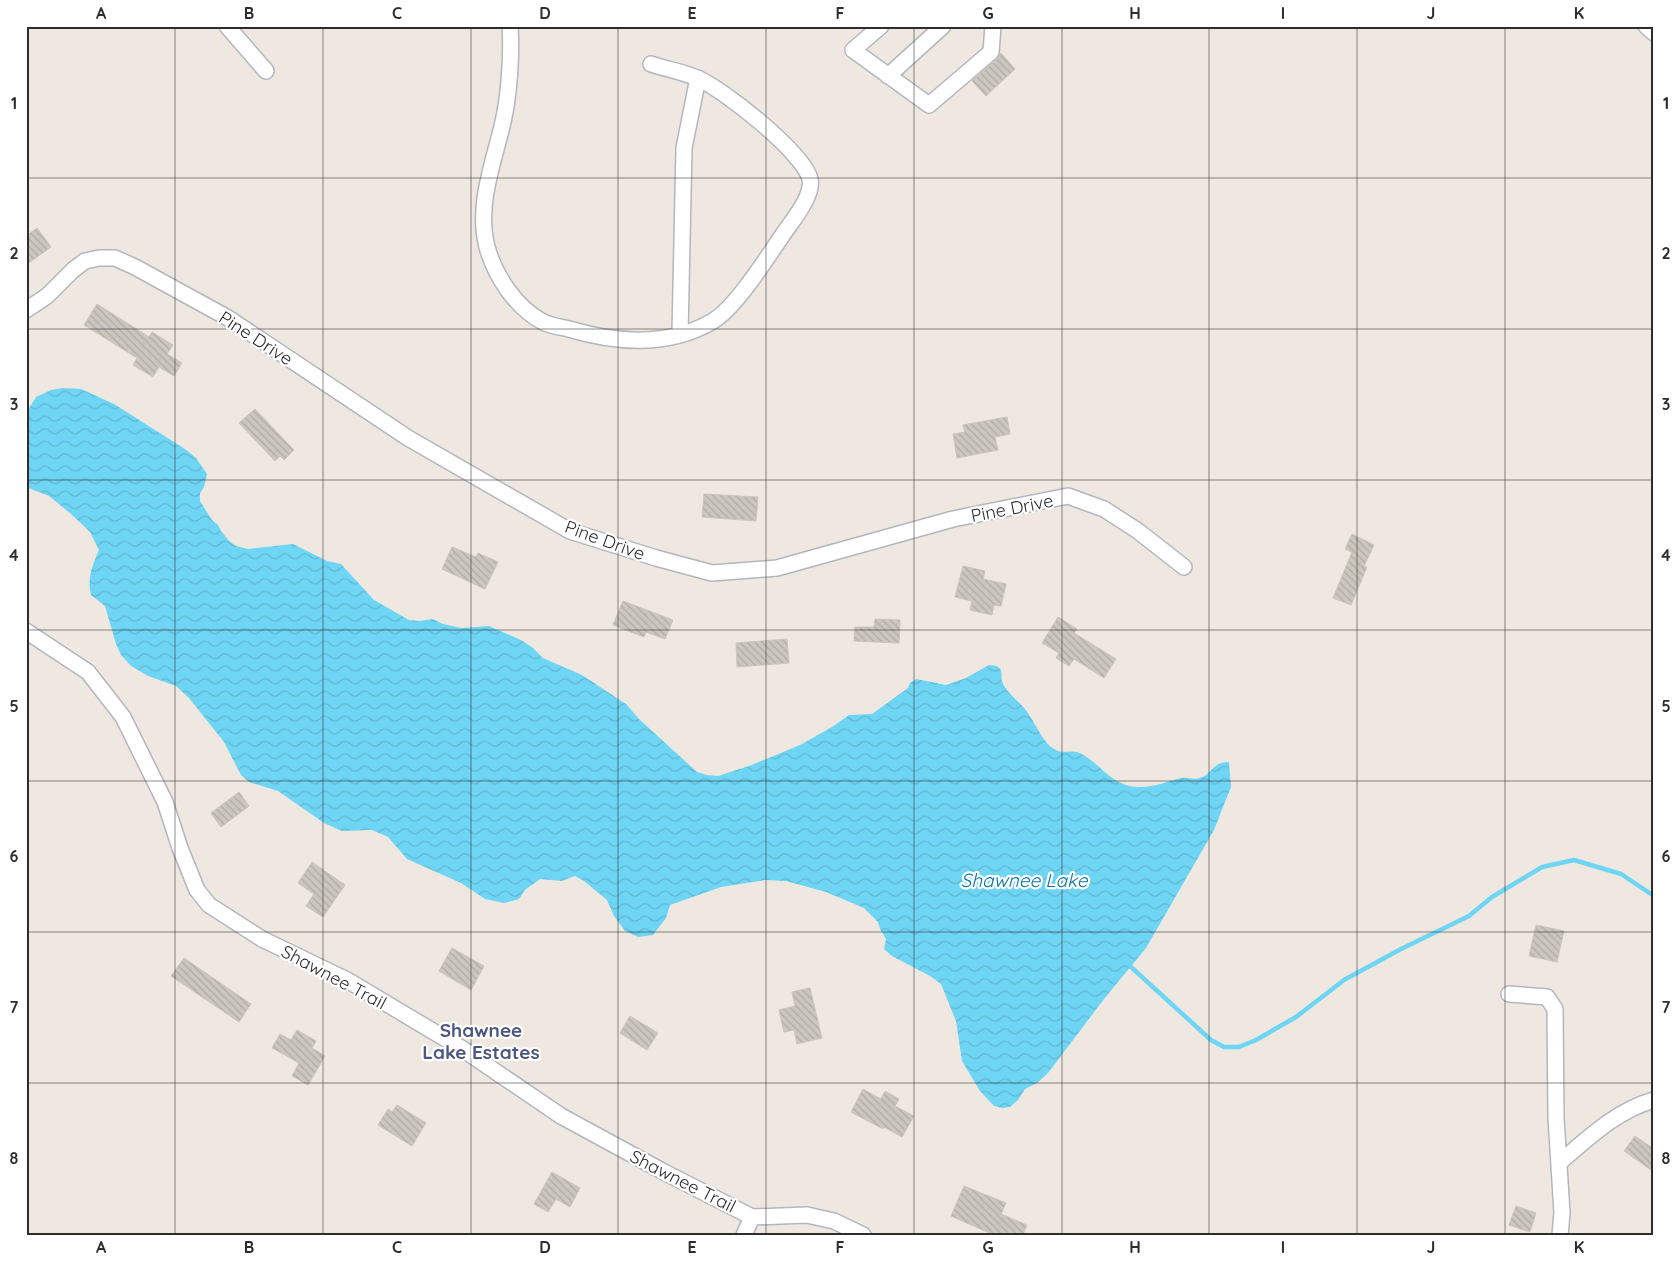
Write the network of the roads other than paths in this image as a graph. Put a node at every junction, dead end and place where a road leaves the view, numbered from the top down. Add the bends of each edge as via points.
1 (227, 26) edge
2 (510, 26) edge
3 (881, 26) edge
4 (943, 26) edge
5 (993, 26) edge
6 (1646, 26) edge
7 (1654, 33) edge
8 (651, 64) dead end
9 (266, 71) dead end
10 (888, 76) junction
11 (698, 78) junction
12 (26, 310) edge
13 (680, 334) junction
14 (1184, 568) dead end
15 (26, 631) edge
16 (1510, 994) dead end
17 (1654, 1100) edge
18 (1559, 1163) junction
19 (752, 1217) junction
20 (744, 1235) edge
21 (863, 1235) edge
22 (1560, 1235) edge

1 - 9 street
2 - 13 street via 505,113 486,194 483,222 487,247 498,276 523,307 544,322 594,337 631,341
3 - 10 street via 853,50
4 - 10 street
5 - 10 street via 991,52 929,105
6 - 7 street
8 - 11 street
11 - 13 street via 684,148
11 - 13 street via 741,106 797,156 810,179 806,200 755,275 730,305 715,320
12 - 14 street, Pine Drive via 85,262 115,258 228,318 408,438 570,531 712,573 777,568 953,519 1068,496 1104,509
15 - 19 street, Shawnee Trail via 88,672 123,717 166,802 197,890 209,905 262,939 347,980 461,1048 561,1116
16 - 18 street via 1547,997 1554,1009
17 - 18 street via 1641,1104 1594,1132
18 - 22 street
19 - 20 street
19 - 21 street via 807,1215 834,1221

